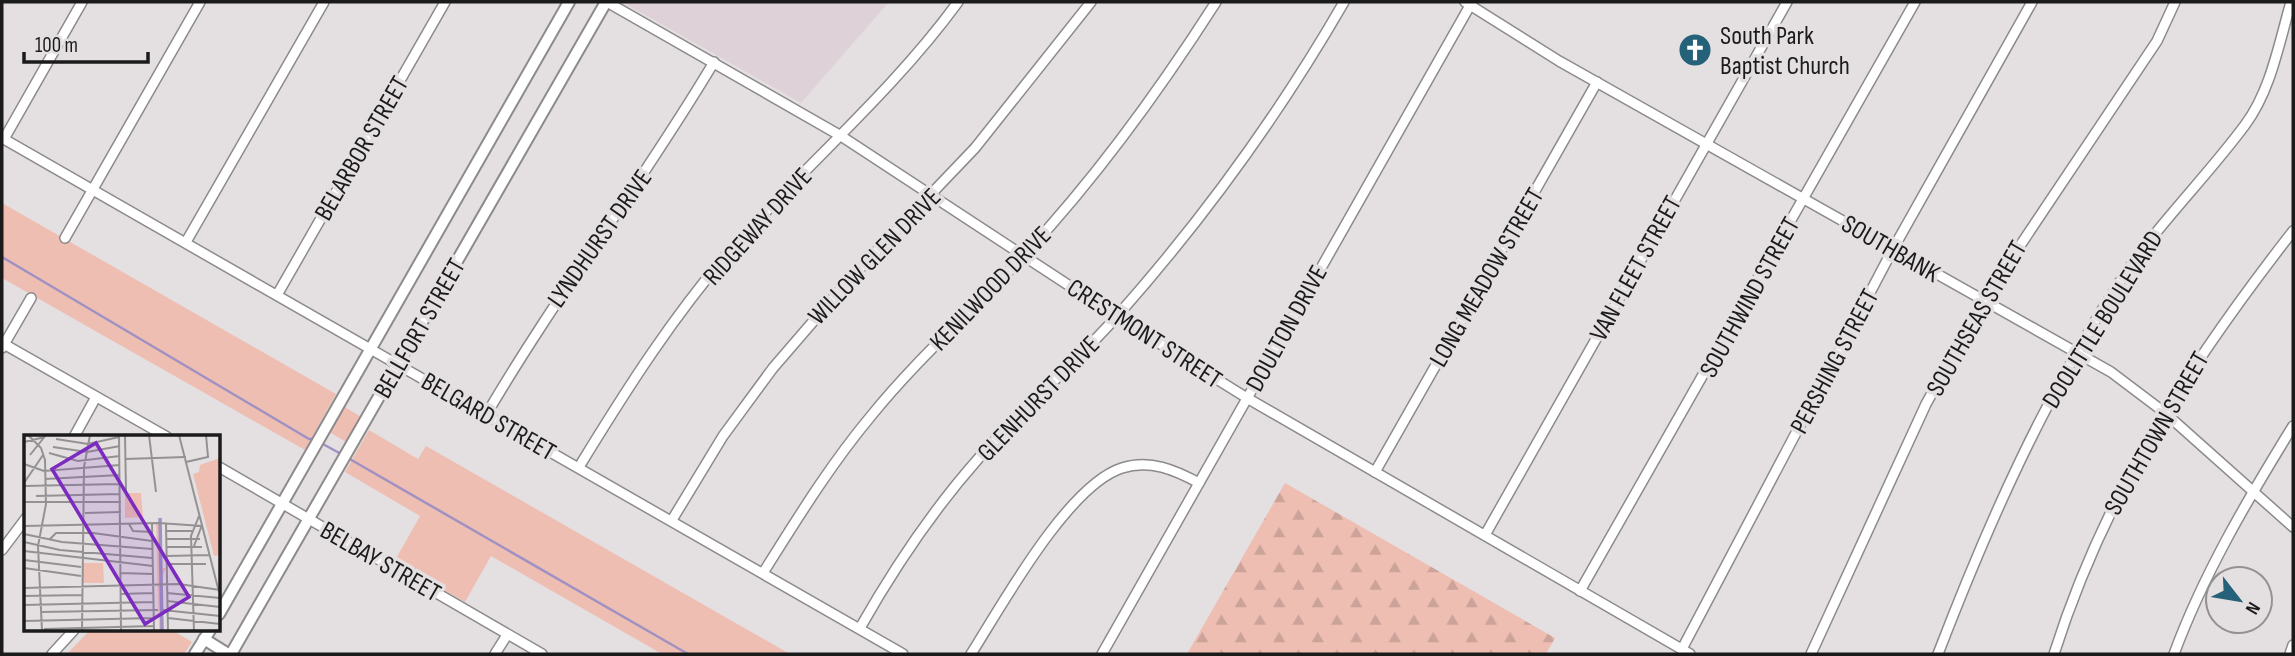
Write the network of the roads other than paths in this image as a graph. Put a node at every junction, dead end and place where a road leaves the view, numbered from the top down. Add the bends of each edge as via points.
1 (82, 2) edge
2 (200, 2) edge
3 (324, 2) edge
4 (445, 2) edge
5 (569, 2) edge
6 (607, 2) edge
7 (958, 2) edge
8 (1091, 2) edge
9 (1216, 2) edge
10 (1344, 2) edge
11 (1787, 2) edge
12 (1915, 2) edge
13 (2032, 2) edge
14 (2175, 2) edge
15 (2291, 2) edge
16 (1469, 3) edge
17 (714, 62) junction
18 (1597, 82) junction
19 (841, 136) junction
20 (3, 138) edge
21 (1706, 143) junction
22 (93, 190) junction
23 (933, 195) junction
24 (1804, 199) junction
25 (2293, 231) edge
26 (65, 238) dead end
27 (186, 242) junction
28 (1893, 249) junction
29 (1024, 254) junction
30 (277, 295) junction
31 (31, 298) dead end
32 (1983, 301) junction
33 (1117, 317) junction
34 (3, 346) edge
35 (371, 348) junction
36 (2077, 351) junction
37 (399, 364) junction
38 (96, 397) junction
39 (1247, 398) junction
40 (2164, 412) junction
41 (486, 415) junction
42 (2293, 426) edge
43 (75, 435) edge
44 (163, 435) edge
45 (579, 467) junction
46 (220, 468) edge
47 (1375, 472) junction
48 (1199, 483) junction
49 (2252, 491) junction
50 (283, 503) junction
51 (309, 519) junction
52 (672, 520) junction
53 (24, 521) edge
54 (2293, 527) edge
55 (1485, 535) junction
56 (2, 550) edge
57 (763, 573) junction
58 (1580, 591) junction
59 (220, 612) edge
60 (860, 628) junction
61 (72, 632) edge
62 (207, 635) edge
63 (508, 635) junction
64 (2293, 645) edge
65 (1686, 652) edge
66 (52, 654) edge
67 (195, 654) edge
68 (230, 654) edge
69 (495, 654) edge
70 (542, 654) edge
71 (903, 654) edge
72 (971, 654) edge
73 (1102, 654) edge
74 (1811, 654) edge
75 (1938, 654) edge
76 (2053, 654) edge
77 (2174, 654) edge
78 (2290, 654) edge

1 - 20 street
2 - 22 street
3 - 27 street
4 - 30 street, BELARBOR STREET
5 - 35 main road, BELLFORT STREET
6 - 17 street, CRESTMONT STREET
6 - 37 main road, BELLFORT STREET
7 - 19 street, RIDGEWAY DRIVE
8 - 23 street, WILLOW GLEN DRIVE
9 - 29 street, KENILWOOD DRIVE via 1116,145
10 - 33 street, GLENHURST DRIVE via 1220,190
11 - 21 street, VAN FLEET STREET
12 - 24 street, SOUTHWIND STREET
13 - 28 street, PERSHING STREET
14 - 32 street, SOUTHSEAS STREET via 2157,41
15 - 36 street, DOOLITTLE BOULEVARD via 2267,84 2246,124 2165,220
16 - 18 street, SOUTHBANK
16 - 39 street, DOULTON DRIVE
17 - 19 street, CRESTMONT STREET
17 - 41 street, LYNDHURST DRIVE via 539,326
18 - 21 street, SOUTHBANK
18 - 47 street, LONG MEADOW STREET
19 - 23 street, CRESTMONT STREET
19 - 45 street, RIDGEWAY DRIVE via 733,247 682,311
20 - 22 street, BELGARD STREET
21 - 24 street, SOUTHBANK
21 - 55 street, VAN FLEET STREET
22 - 26 street
22 - 27 street, BELGARD STREET
23 - 29 street, CRESTMONT STREET
23 - 52 street, WILLOW GLEN DRIVE via 848,281 773,368 723,436
24 - 28 street, SOUTHBANK
24 - 58 street, SOUTHWIND STREET
25 - 40 street, SOUTHTOWN STREET via 2206,345
27 - 30 street, BELGARD STREET
28 - 32 street, SOUTHBANK
28 - 65 street, PERSHING STREET
29 - 33 street, CRESTMONT STREET
29 - 57 street, KENILWOOD DRIVE via 871,415 813,492
30 - 35 street, BELGARD STREET
31 - 34 street
32 - 36 street, SOUTHBANK
32 - 74 street, SOUTHSEAS STREET via 1926,404
33 - 39 street, CRESTMONT STREET
33 - 60 street, GLENHURST DRIVE via 963,476 908,549
34 - 38 street
35 - 37 street, BELGARD STREET
35 - 50 main road, BELLFORT STREET
36 - 40 street, SOUTHBANK
36 - 75 street, DOOLITTLE BOULEVARD via 1994,513
37 - 41 street, BELGARD STREET
37 - 51 main road, BELLFORT STREET
38 - 43 street
38 - 44 street
39 - 47 street, CRESTMONT STREET
39 - 48 street, DOULTON DRIVE
40 - 49 street, SOUTHBANK
40 - 76 street, SOUTHTOWN STREET via 2105,521
41 - 45 street, BELGARD STREET
42 - 49 street
45 - 52 street, BELGARD STREET
46 - 50 street, BELBAY STREET
47 - 55 street, CRESTMONT STREET
48 - 72 street via 1174,470 1140,465 1115,470 1091,485 1041,548
48 - 73 street, DOULTON DRIVE
49 - 54 street, SOUTHBANK
49 - 77 street via 2214,562
50 - 51 street, BELBAY STREET
50 - 59 main road, BELLFORT STREET
51 - 63 street, BELBAY STREET
51 - 68 main road, BELLFORT STREET
52 - 57 street, BELGARD STREET
53 - 56 street
55 - 58 street, CRESTMONT STREET
57 - 60 street, BELGARD STREET
58 - 65 street, CRESTMONT STREET
60 - 71 street, BELGARD STREET
61 - 66 street
62 - 67 main road
62 - 68 main road
63 - 69 street
63 - 70 street, BELBAY STREET
64 - 78 street

